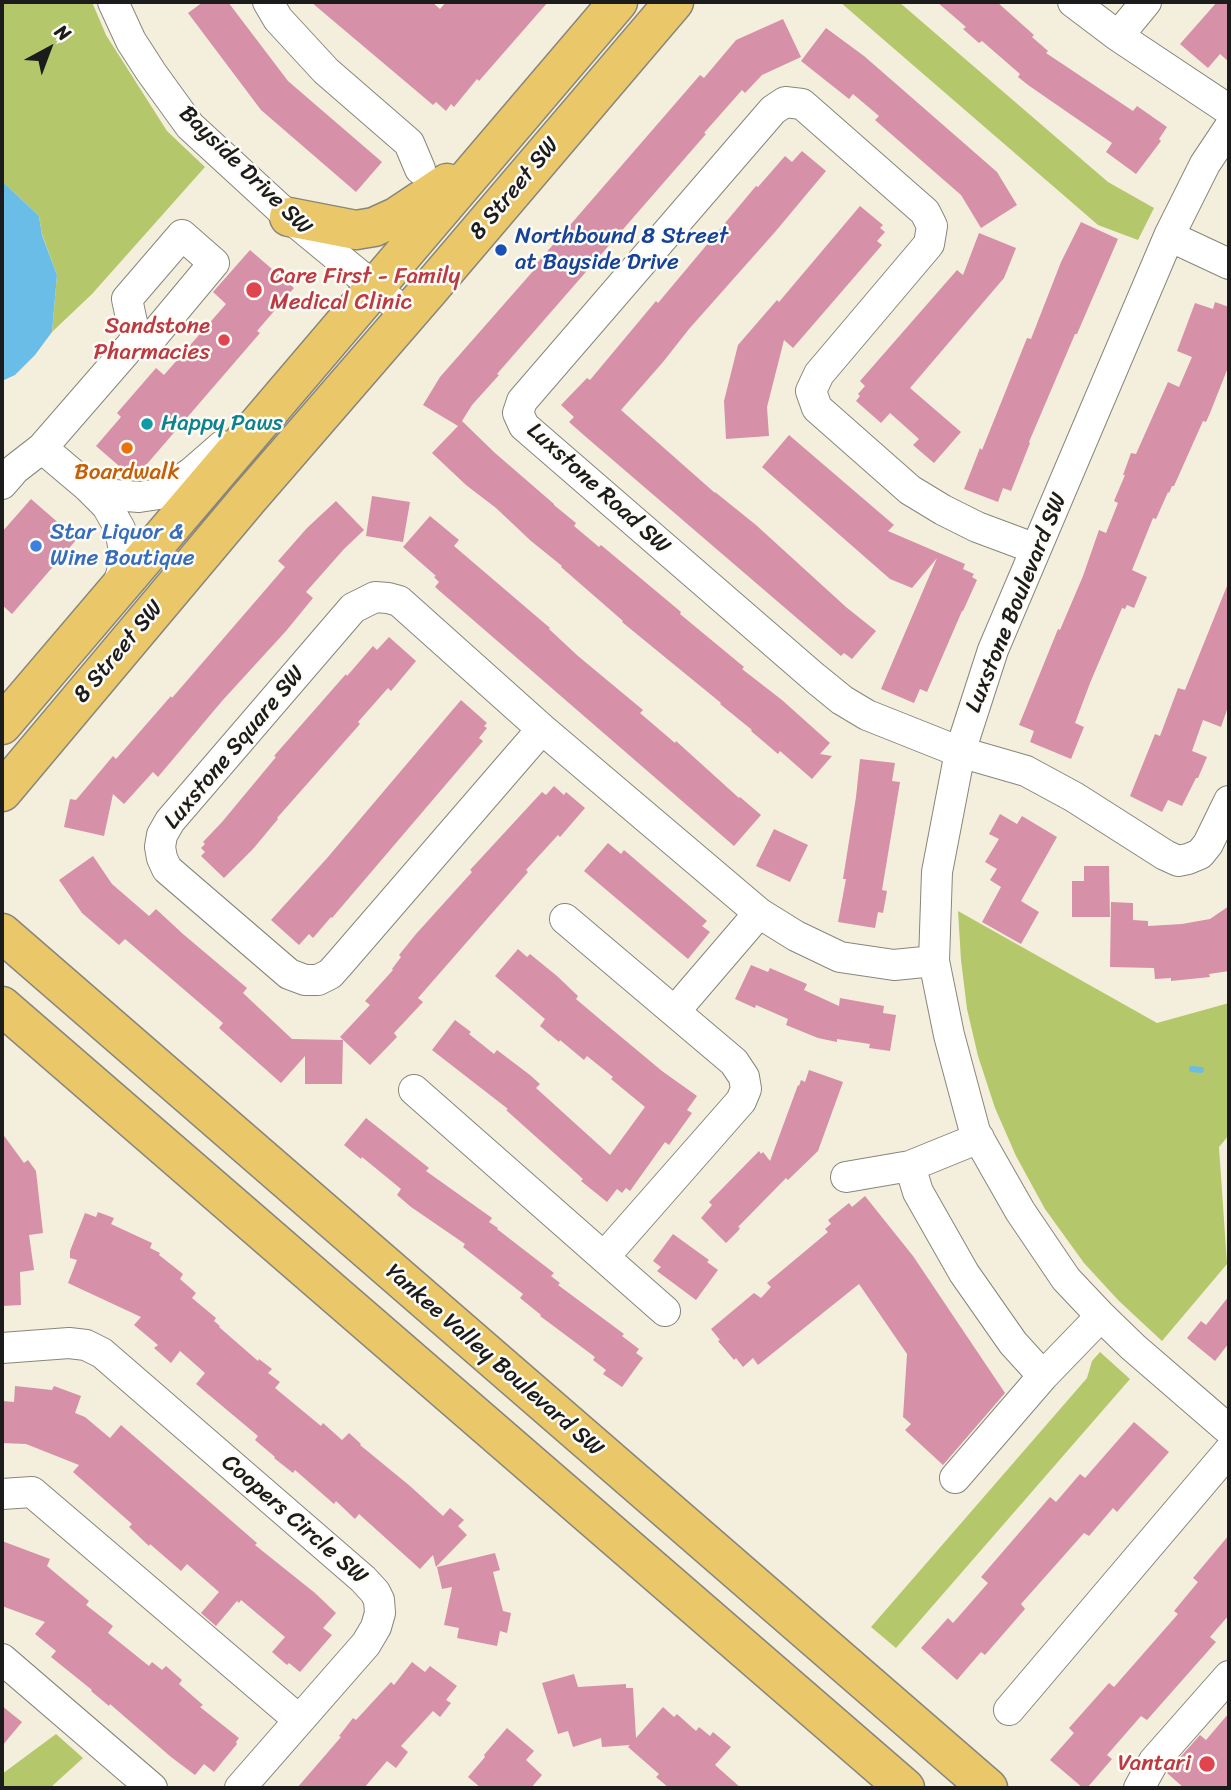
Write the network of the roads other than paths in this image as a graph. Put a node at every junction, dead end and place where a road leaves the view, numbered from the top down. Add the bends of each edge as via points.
1 (113, 2) edge
2 (268, 2) edge
3 (618, 2) edge
4 (674, 2) edge
5 (1073, 2) edge
6 (1146, 2) edge
7 (1118, 36) junction
8 (1229, 110) edge
9 (1229, 128) edge
10 (484, 159) junction
11 (420, 169) dead end
12 (289, 217) junction
13 (1169, 236) junction
14 (1229, 264) edge
15 (374, 287) junction
16 (408, 315) junction
17 (141, 334) dead end
18 (293, 382) junction
19 (42, 448) junction
20 (2, 484) edge
21 (87, 485) junction
22 (1036, 549) junction
23 (116, 590) junction
24 (2, 724) edge
25 (542, 729) junction
26 (960, 751) junction
27 (2, 792) edge
28 (1229, 801) edge
29 (760, 914) junction
30 (565, 919) dead end
31 (5, 932) edge
32 (934, 961) junction
33 (2, 1006) edge
34 (675, 1011) junction
35 (414, 1090) dead end
36 (979, 1138) junction
37 (909, 1166) junction
38 (846, 1177) dead end
39 (604, 1257) junction
40 (665, 1311) dead end
41 (1101, 1316) junction
42 (2, 1348) edge
43 (1043, 1376) junction
44 (1227, 1431) edge
45 (955, 1478) dead end
46 (2, 1494) edge
47 (2, 1659) edge
48 (1229, 1676) edge
49 (1009, 1710) dead end
50 (299, 1720) junction
51 (152, 1788) edge
52 (240, 1788) edge
53 (905, 1788) edge
54 (988, 1788) edge
55 (1139, 1788) edge

1 - 12 street, Bayside Drive SW via 131,41 191,126
2 - 11 street via 326,71 409,143
3 - 10 main road, 8 Street SW
4 - 16 main road, 8 Street SW
5 - 7 street
6 - 7 street
7 - 8 street
9 - 13 street, Luxstone Boulevard SW
10 - 12 main road via 374,227 356,230
10 - 15 main road, 8 Street SW
12 - 15 street, Bayside Drive SW
13 - 14 street
13 - 22 street, Luxstone Boulevard SW
15 - 16 street, Bayside Drive SW
15 - 18 main road, 8 Street SW
16 - 27 main road, 8 Street SW
17 - 19 street
18 - 21 street via 191,473 159,494 139,498
18 - 23 main road, 8 Street SW
19 - 20 street
19 - 21 street
21 - 23 street via 120,529 124,551
22 - 26 street, Luxstone Boulevard SW via 993,650
22 - 26 street, Luxstone Road SW via 977,527 911,490 817,408 811,391 819,374 929,244 932,226 925,212 802,104 785,102 772,110 522,401 517,413 524,426 842,700 867,715
23 - 24 main road, 8 Street SW
25 - 25 street, Luxstone Square SW via 339,964 318,980 289,974 167,869 162,858 162,835 170,821 353,608 375,597 399,601
25 - 29 street, Luxstone Square SW
26 - 28 street via 1027,771 1178,860 1199,854 1208,844
26 - 32 street, Luxstone Boulevard SW via 937,872
29 - 32 street, Luxstone Square SW via 840,957 894,965
29 - 34 street
30 - 34 street
31 - 54 main road, Yankee Valley Boulevard SW
32 - 36 street, Luxstone Boulevard SW via 949,1035
33 - 53 main road
34 - 39 street via 734,1062 746,1089 741,1101
35 - 39 street
36 - 37 street
36 - 41 street, Luxstone Boulevard SW via 1066,1279
37 - 38 street
37 - 43 street via 918,1192 964,1273 1013,1343
39 - 40 street
41 - 43 street
41 - 44 street, Luxstone Boulevard SW
42 - 50 street, Coopers Circle SW via 69,1343 102,1353 375,1592 380,1613 366,1644
43 - 45 street
44 - 49 street
46 - 50 street via 32,1492
47 - 51 street
48 - 55 street via 1154,1761
50 - 52 street, Coopers Circle SW

